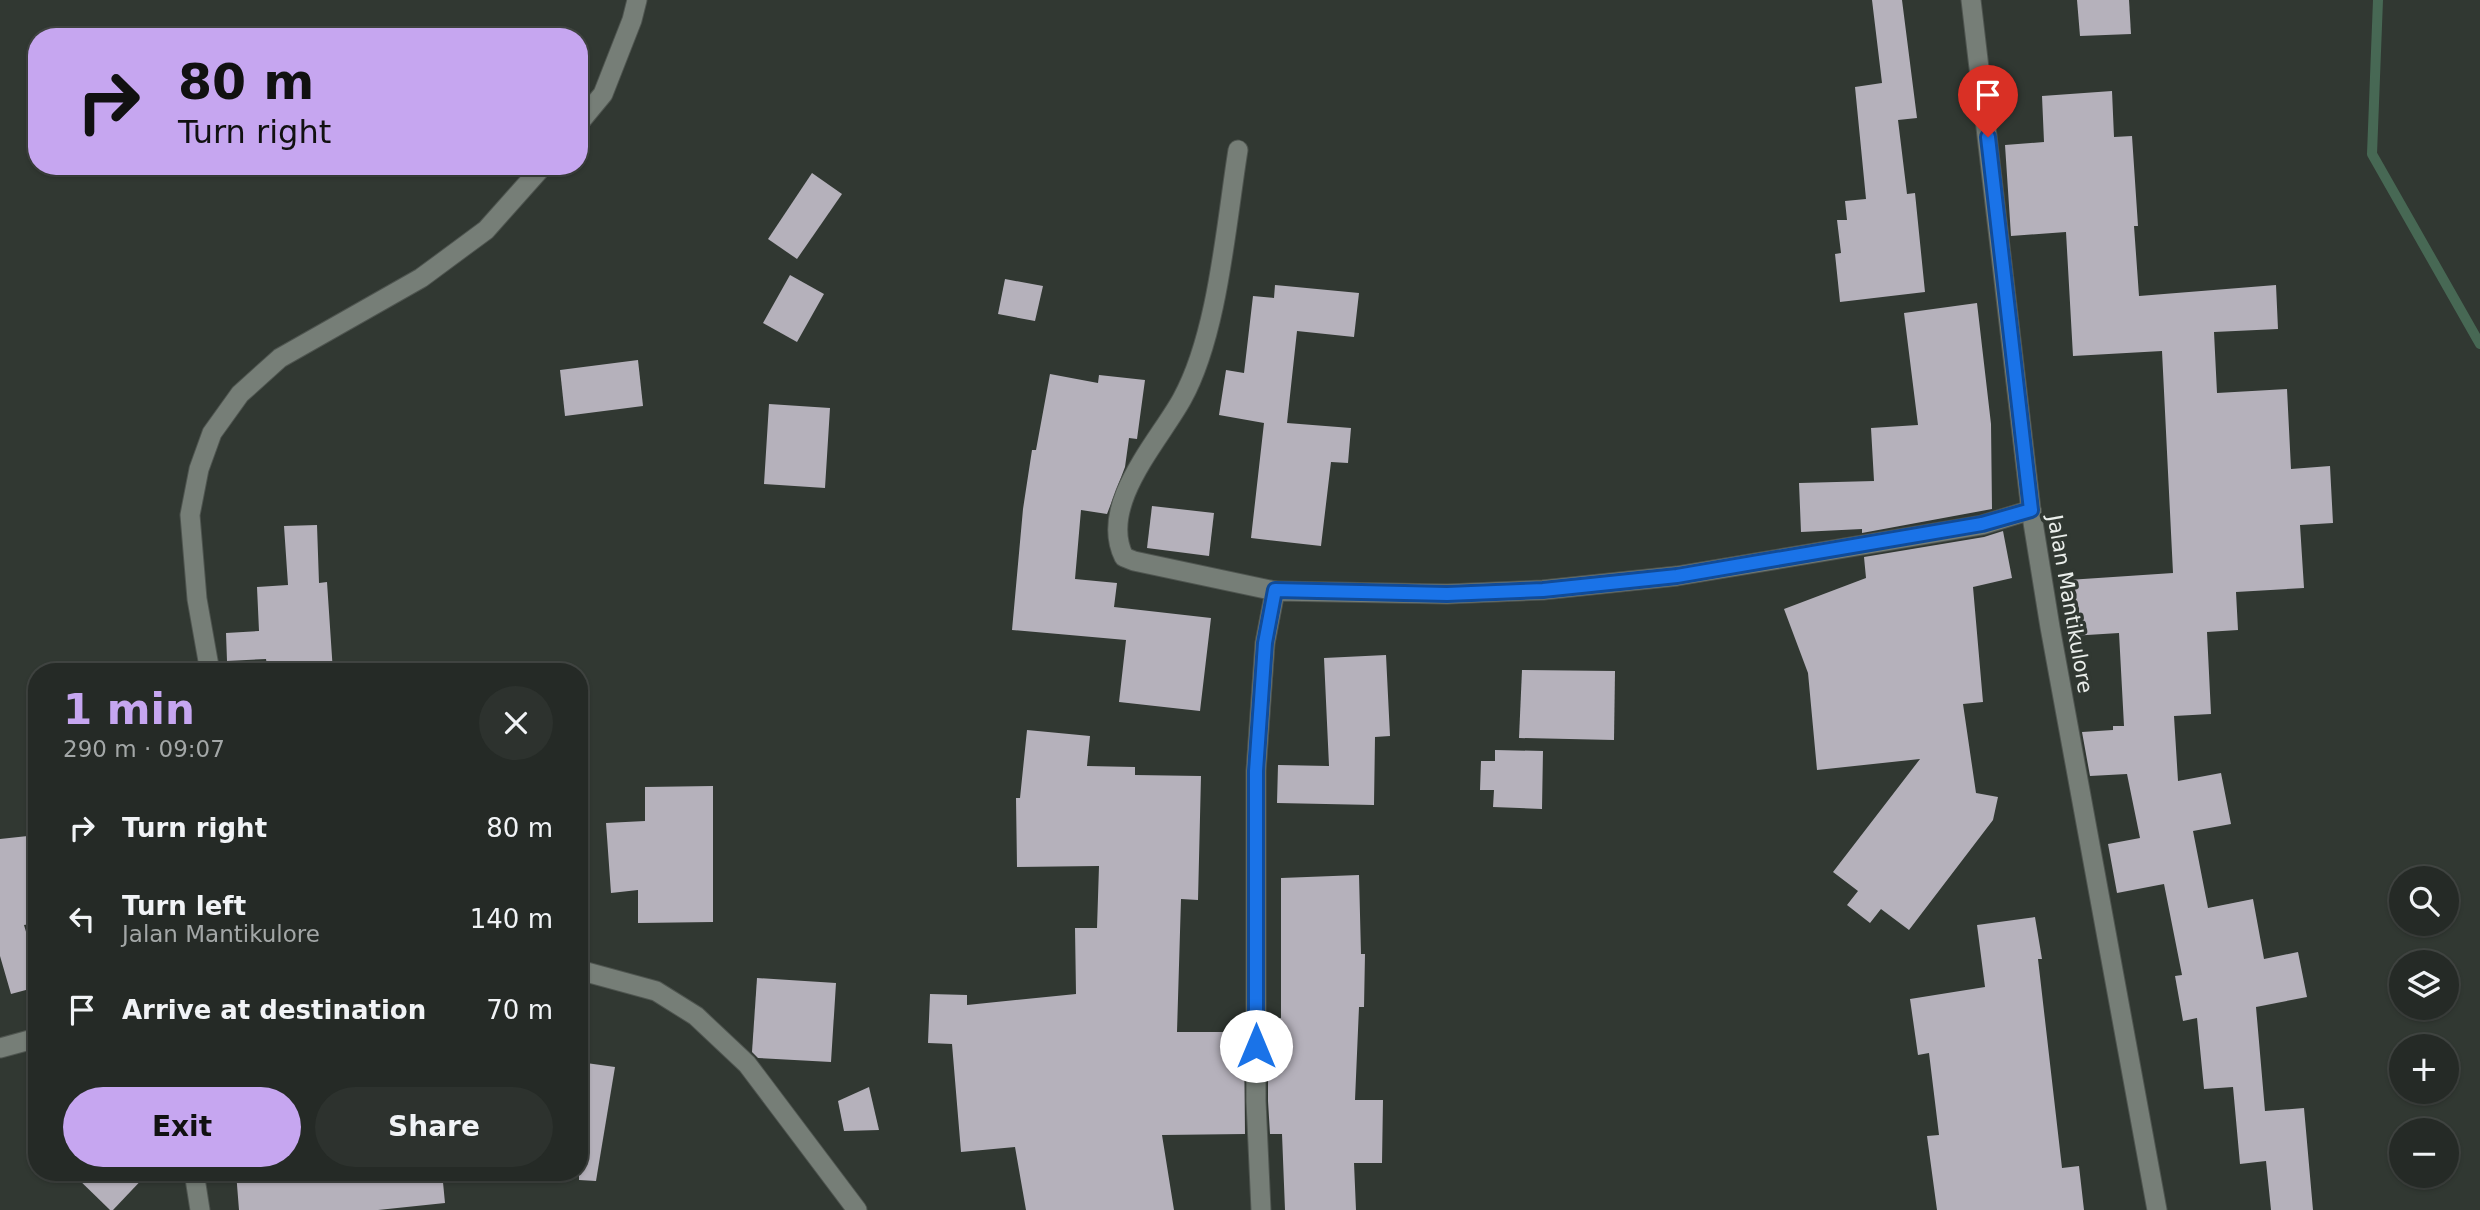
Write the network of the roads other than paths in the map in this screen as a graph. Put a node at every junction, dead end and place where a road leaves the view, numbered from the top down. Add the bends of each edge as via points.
1 (637, 0) edge
2 (1971, 0) edge
3 (588, 112) edge
4 (1238, 150) dead end
5 (535, 175) edge
6 (2031, 510) junction
7 (1275, 590) junction
8 (208, 663) edge
9 (588, 972) edge
10 (28, 1040) edge
11 (0, 1048) edge
12 (195, 1181) edge
13 (200, 1210) edge
14 (857, 1210) edge
15 (1261, 1210) edge
16 (2157, 1210) edge

1 - 3 street via 603,94
2 - 6 street, Jalan Mantikulore
4 - 7 street via 1199,360 1182,398 1128,485 1118,545 1124,557 1134,561
5 - 8 street via 486,230 421,278 280,358 240,394 212,433 190,515
6 - 7 street via 1982,524 1677,576 1543,590 1447,594
6 - 16 street, Jalan Mantikulore
7 - 15 street via 1265,643 1256,771 1256,1101
9 - 14 street via 656,991 696,1016 747,1064
10 - 11 street
12 - 13 street

